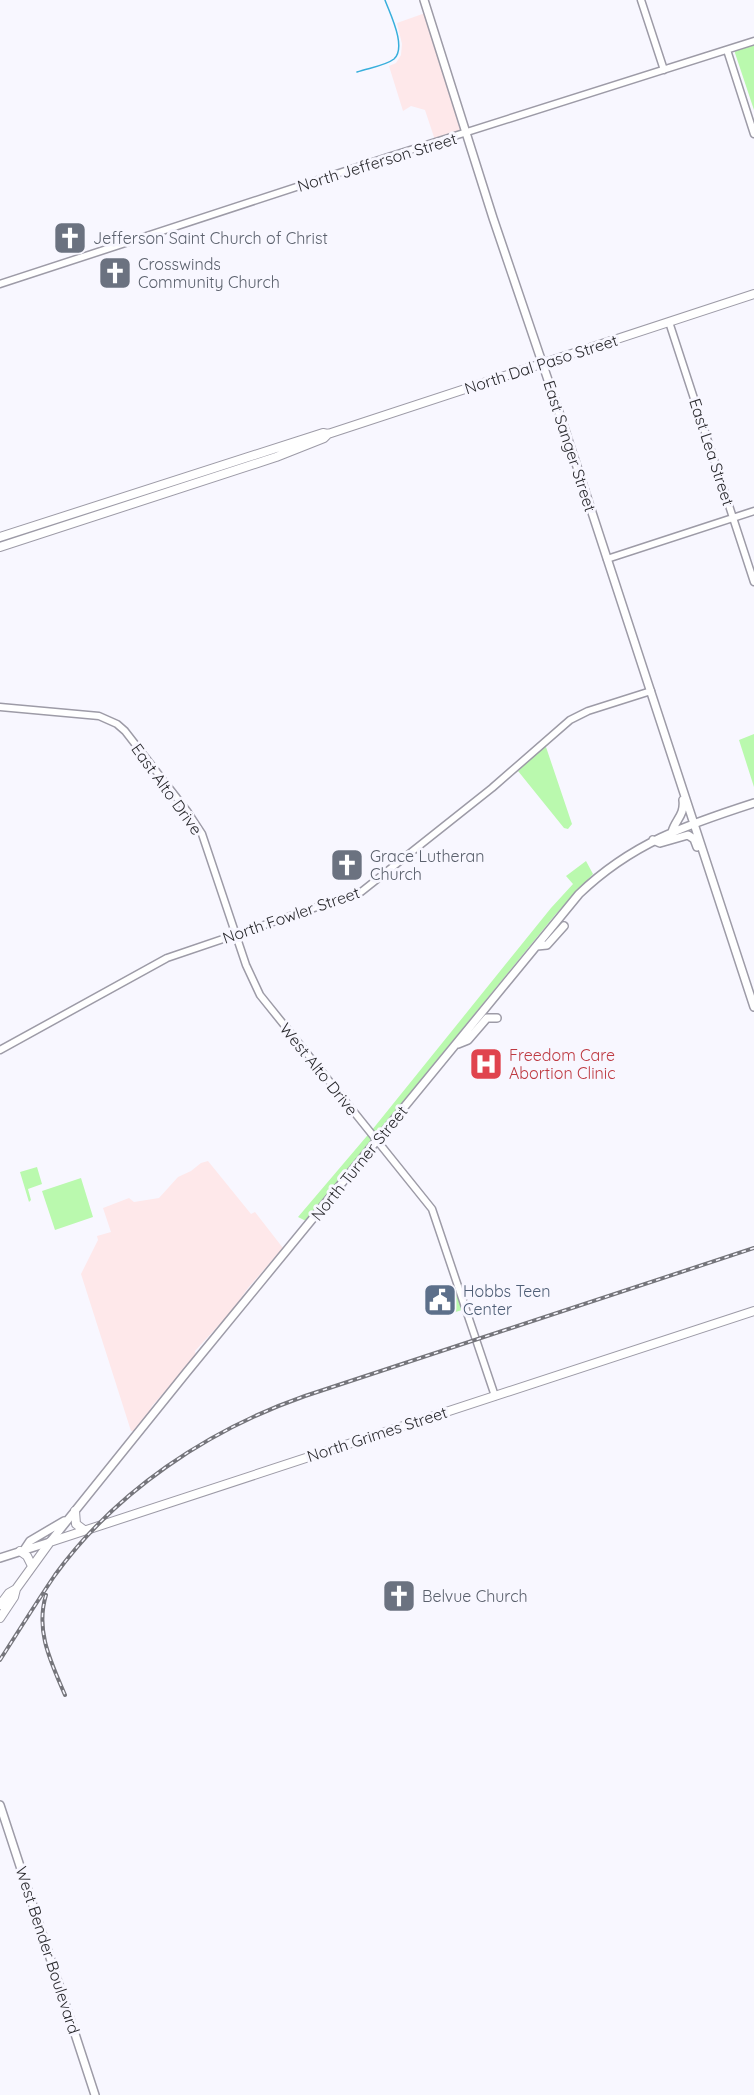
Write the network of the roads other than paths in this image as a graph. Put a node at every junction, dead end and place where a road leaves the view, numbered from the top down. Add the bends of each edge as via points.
1 (424, 0) edge
2 (641, 0) edge
3 (754, 41) edge
4 (727, 50) junction
5 (664, 70) junction
6 (467, 134) junction
7 (754, 134) edge
8 (0, 284) edge
9 (754, 294) edge
10 (669, 322) junction
11 (543, 363) junction
12 (754, 511) edge
13 (733, 518) junction
14 (1, 540) edge
15 (607, 559) junction
16 (754, 582) edge
17 (651, 691) junction
18 (0, 707) edge
19 (674, 764) junction
20 (754, 803) edge
21 (694, 823) junction
22 (672, 832) junction
23 (653, 840) junction
24 (705, 858) junction
25 (564, 926) dead end
26 (235, 934) junction
27 (537, 946) junction
28 (754, 1007) edge
29 (497, 1018) dead end
30 (458, 1044) junction
31 (0, 1050) edge
32 (378, 1141) junction
33 (754, 1311) edge
34 (495, 1395) junction
35 (75, 1511) junction
36 (69, 1518) junction
37 (84, 1530) junction
38 (50, 1542) junction
39 (22, 1551) junction
40 (0, 1558) edge
41 (32, 1566) junction
42 (16, 1589) junction
43 (0, 1605) edge
44 (0, 1618) edge
45 (0, 1805) edge
46 (95, 2095) edge

1 - 6 main road, East Sanger Street
2 - 5 street
3 - 4 street, North Jefferson Street
4 - 5 street, North Jefferson Street
4 - 7 street
5 - 6 street, North Jefferson Street
6 - 8 street, North Jefferson Street
6 - 11 main road, East Sanger Street
9 - 10 main road, North Dal Paso Street
10 - 11 main road, North Dal Paso Street
10 - 13 street, East Lea Street
11 - 14 main road, North Dal Paso Street via 328,434 273,448
11 - 15 main road, East Sanger Street
12 - 13 street
13 - 15 street
13 - 16 street, East Lea Street
15 - 17 main road, East Sanger Street
17 - 19 main road, East Sanger Street
17 - 26 street, North Fowler Street via 570,720 361,892
18 - 26 street, East Alto Drive via 99,716 125,731 187,811 206,845
19 - 21 main road, East Sanger Street
19 - 22 main road via 683,806
20 - 21 main road, North Turner Street
21 - 22 main road, North Turner Street
21 - 24 main road, East Sanger Street
22 - 23 main road, North Turner Street
23 - 24 main road via 660,843 688,835
23 - 27 main road, North Turner Street via 623,858 579,894
24 - 28 main road, East Sanger Street
25 - 27 main road via 547,945
26 - 31 street, North Fowler Street via 167,958
26 - 32 street, West Alto Drive via 260,995
27 - 30 main road, North Turner Street
29 - 30 main road via 487,1018 468,1040
30 - 32 main road, North Turner Street
32 - 34 street, West Alto Drive via 432,1209
32 - 35 main road, North Turner Street
33 - 34 main road, North Grimes Street
34 - 37 main road, North Grimes Street
35 - 36 main road, North Turner Street
35 - 37 main road via 76,1524
36 - 38 main road, North Turner Street
36 - 39 main road via 30,1541
37 - 38 main road, North Grimes Street
38 - 39 main road, North Grimes Street
38 - 41 main road, North Turner Street
39 - 40 main road, North Grimes Street
39 - 41 main road
41 - 42 main road, North Turner Street
42 - 43 main road, North Turner Street
42 - 44 main road, North Turner Street
45 - 46 main road, West Bender Boulevard

